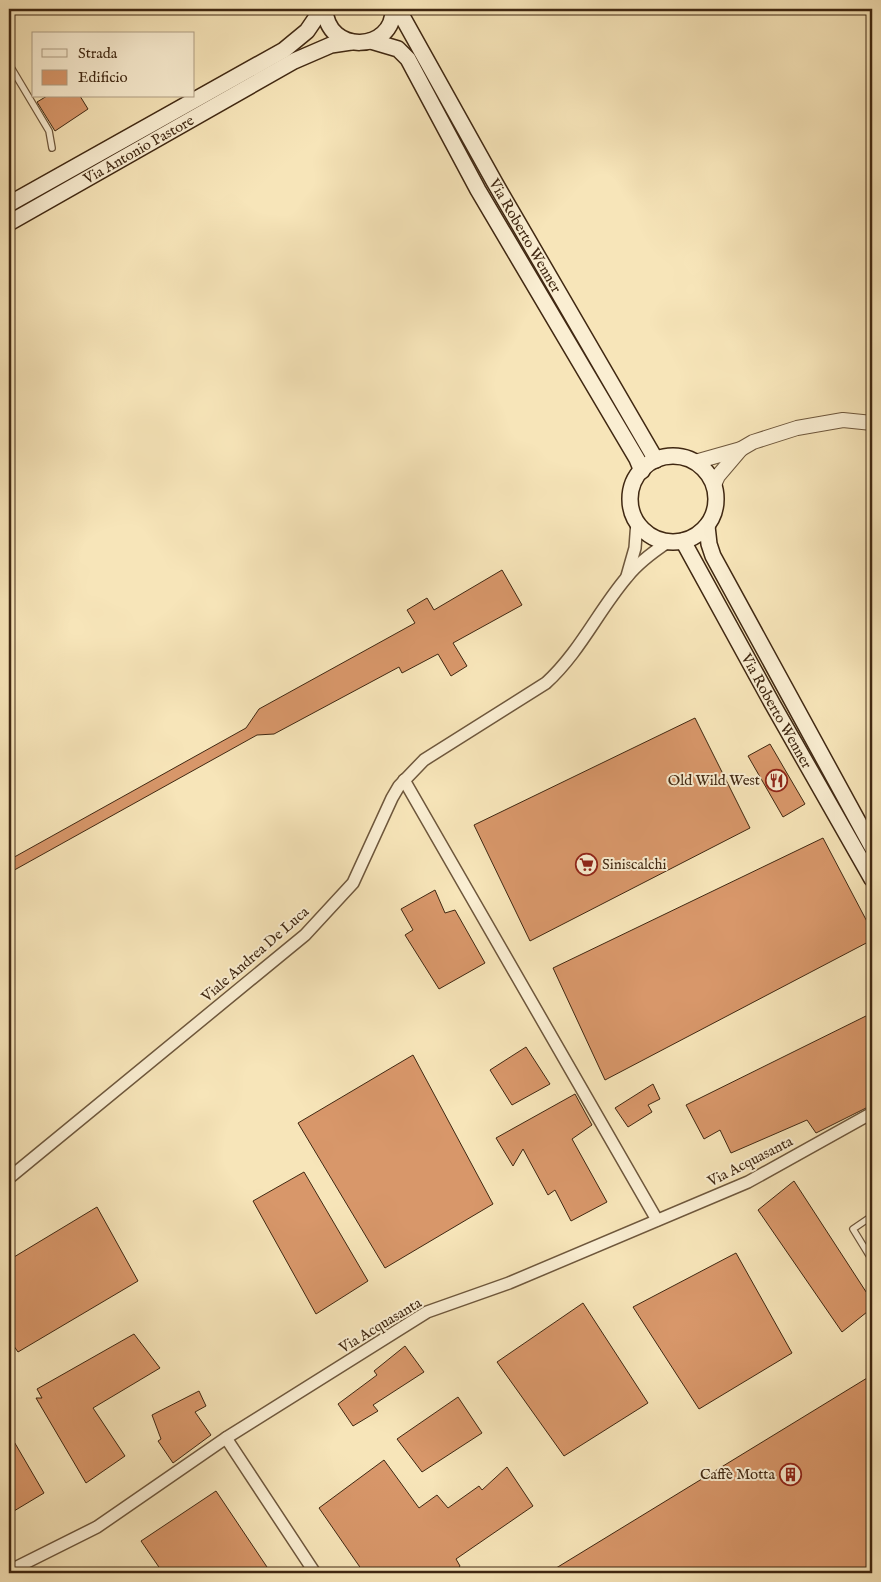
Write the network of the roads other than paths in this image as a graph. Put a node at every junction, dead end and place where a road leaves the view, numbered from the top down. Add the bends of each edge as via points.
1 (324, 9) edge
2 (393, 9) edge
3 (398, 9) edge
4 (371, 41) junction
5 (351, 42) junction
6 (9, 64) edge
7 (52, 148) dead end
8 (9, 204) edge
9 (9, 223) edge
10 (872, 423) edge
11 (741, 449) junction
12 (656, 460) junction
13 (695, 462) junction
14 (642, 471) junction
15 (714, 485) junction
16 (637, 521) junction
17 (707, 526) junction
18 (675, 542) junction
19 (627, 577) junction
20 (404, 780) junction
21 (872, 847) edge
22 (872, 878) edge
23 (872, 1113) edge
24 (9, 1178) edge
25 (872, 1216) edge
26 (657, 1220) junction
27 (872, 1260) edge
28 (226, 1438) junction
29 (9, 1571) edge
30 (315, 1573) edge

1 - 5 main road via 330,27 338,36
1 - 8 main road, Via Antonio Pastore via 307,31 284,50
2 - 4 main road via 385,31
3 - 12 main road, Via Roberto Wenner
4 - 5 main road, Via Roberto Wenner
4 - 14 main road, Via Roberto Wenner via 398,49 408,59 478,190
5 - 9 main road, Via Antonio Pastore via 331,45 294,61
6 - 7 lane via 49,131
10 - 11 street via 843,420 817,423 773,434
11 - 13 street
11 - 15 street
12 - 13 main road via 680,457
12 - 14 main road
13 - 15 main road
14 - 16 main road via 634,484 631,499
15 - 17 main road via 715,510
16 - 18 main road via 647,533
16 - 19 street via 635,548
17 - 18 main road via 696,536
17 - 21 main road, Via Roberto Wenner via 713,556
18 - 19 street via 645,558
18 - 22 main road, Via Roberto Wenner
19 - 20 street, Viale Andrea De Luca via 563,667 546,683 432,755
20 - 24 street, Viale Andrea De Luca via 392,798 353,883 305,935
20 - 26 street
23 - 26 street, Via Acquasanta via 748,1182
25 - 27 lane via 853,1229
26 - 28 street, Via Acquasanta via 509,1283 426,1312
28 - 29 street, Via Acquasanta via 97,1527
28 - 30 street

